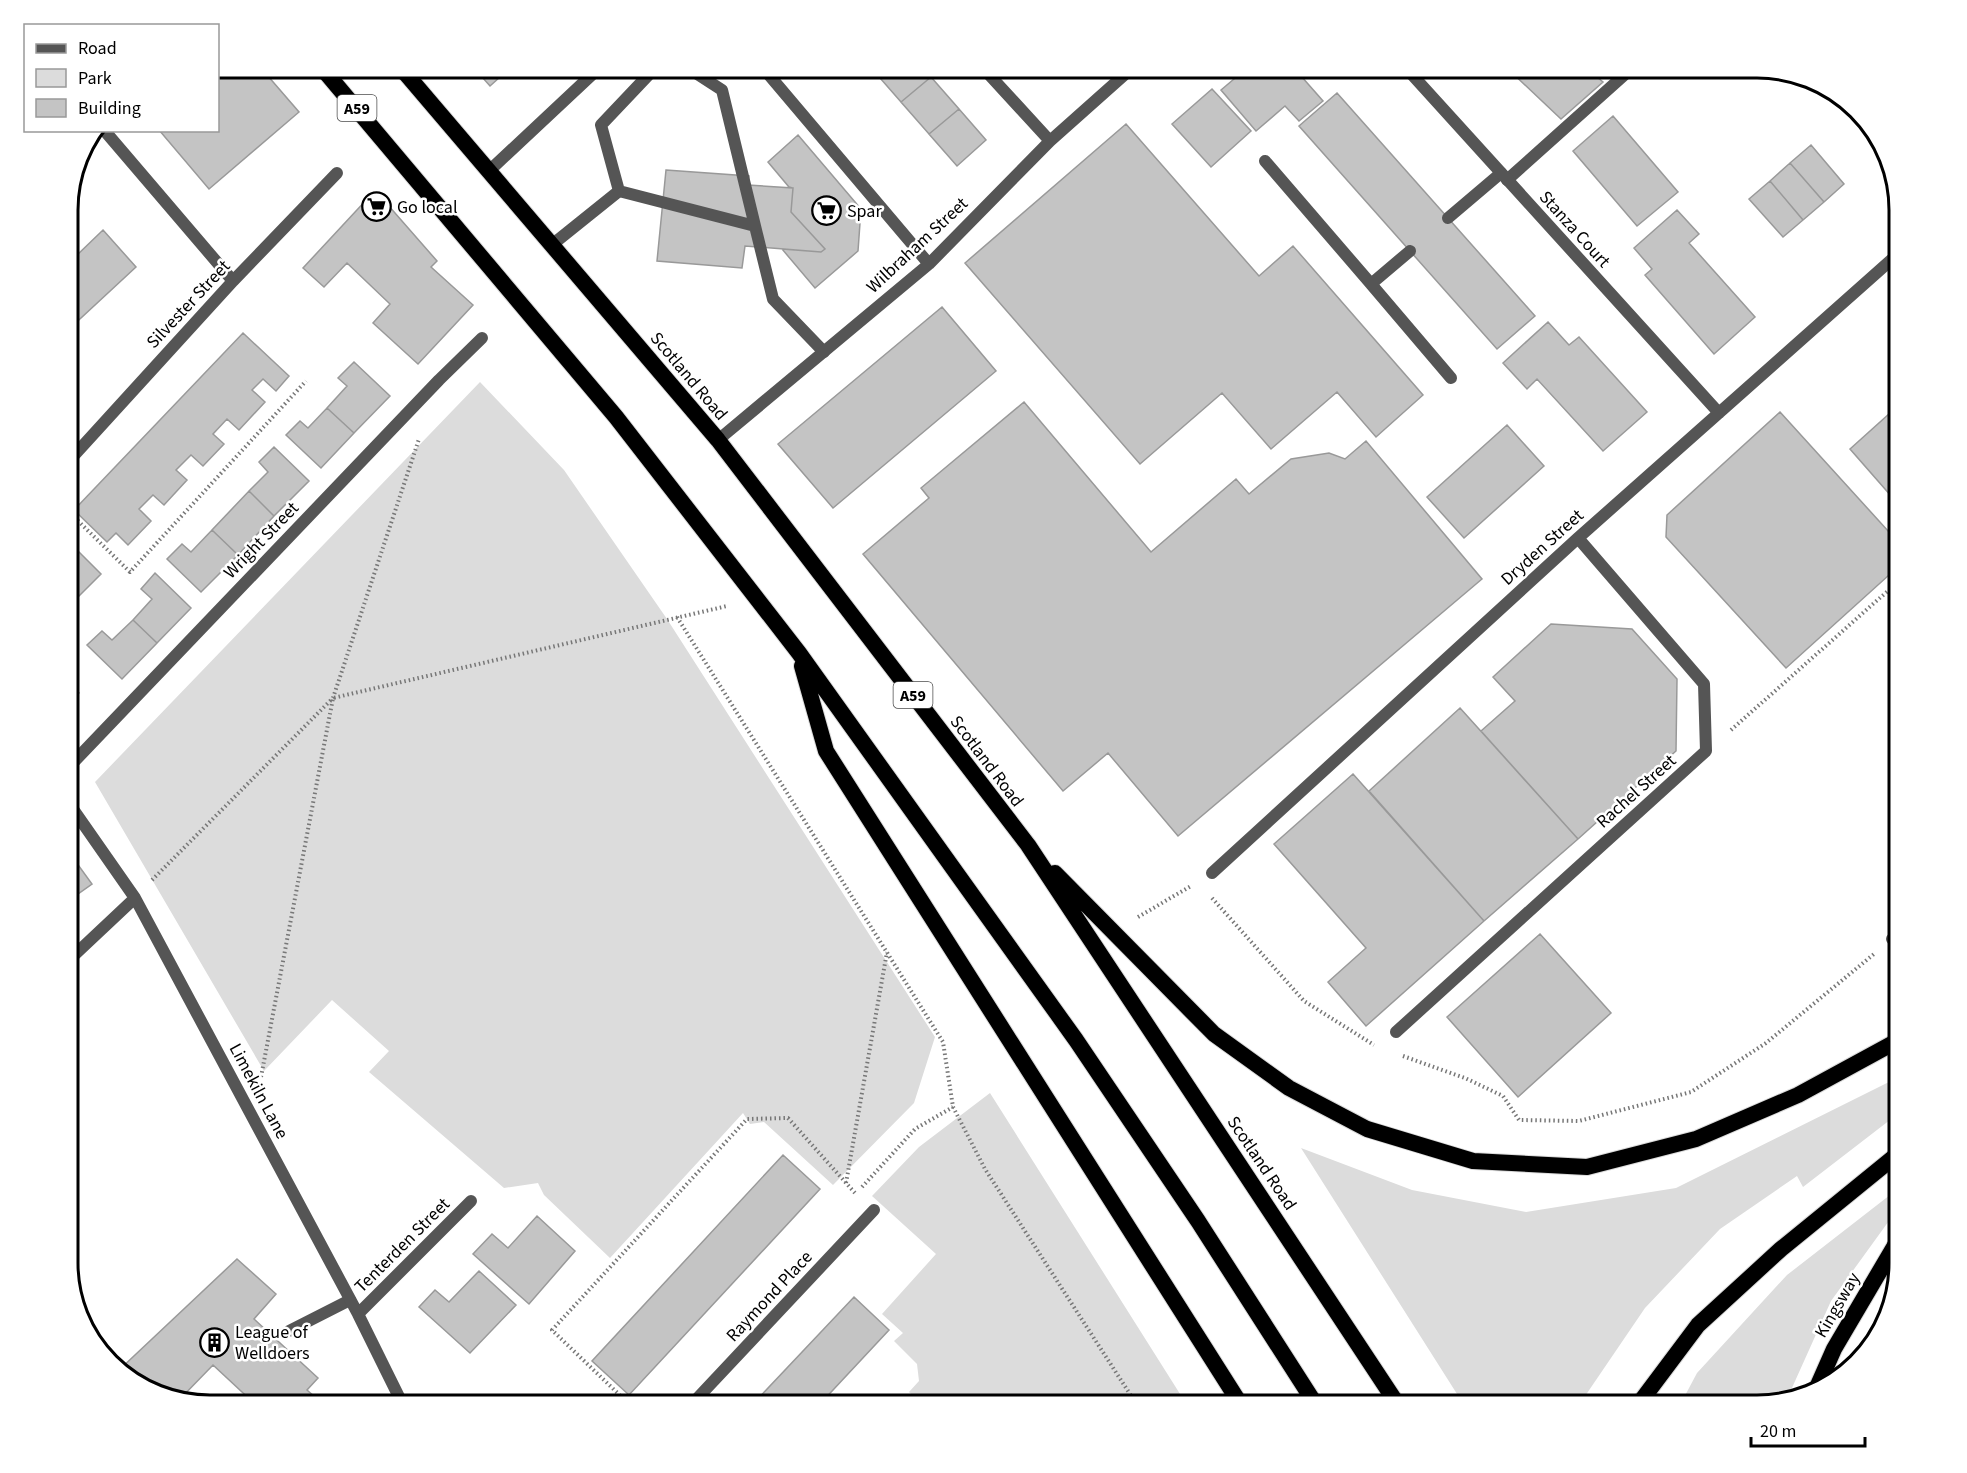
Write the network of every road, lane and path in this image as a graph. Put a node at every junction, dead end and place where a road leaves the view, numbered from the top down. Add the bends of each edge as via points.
1 (330, 78) edge
2 (410, 78) edge
3 (587, 78) edge
4 (646, 78) edge
5 (703, 78) edge
6 (771, 78) edge
7 (992, 78) edge
8 (1121, 78) edge
9 (1415, 78) edge
10 (1620, 78) edge
11 (106, 132) edge
12 (1050, 141) junction
13 (1265, 161) dead end
14 (489, 171) junction
15 (337, 173) dead end
16 (1504, 177) junction
17 (619, 191) junction
18 (1448, 218) dead end
19 (755, 226) junction
20 (553, 244) junction
21 (1410, 251) dead end
22 (1889, 262) edge
23 (929, 264) junction
24 (233, 281) junction
25 (1371, 284) junction
26 (482, 338) dead end
27 (824, 352) junction
28 (1451, 378) dead end
29 (306, 381) dead end
30 (1719, 413) junction
31 (420, 437) dead end
32 (718, 440) junction
33 (78, 451) edge
34 (78, 521) edge
35 (1578, 538) junction
36 (1889, 590) edge
37 (758, 598) junction
38 (677, 617) junction
39 (799, 653) junction
40 (333, 698) junction
41 (1706, 752) junction
42 (78, 758) edge
43 (78, 816) edge
44 (1028, 845) junction
45 (1212, 873) joint
46 (1198, 882) junction
47 (135, 898) junction
48 (1113, 932) junction
49 (1889, 941) edge
50 (78, 952) edge
51 (887, 952) junction
52 (1396, 1032) joint
53 (1889, 1045) edge
54 (1399, 1055) dead end
55 (953, 1107) junction
56 (254, 1119) junction
57 (1889, 1161) edge
58 (846, 1184) junction
59 (855, 1194) junction
60 (471, 1201) dead end
61 (874, 1210) joint
62 (1889, 1256) edge
63 (350, 1300) junction
64 (358, 1314) junction
65 (289, 1331) dead end
66 (1821, 1378) edge
67 (398, 1395) edge
68 (619, 1395) edge
69 (702, 1395) edge
70 (1130, 1395) edge
71 (1234, 1395) edge
72 (1309, 1395) edge
73 (1391, 1395) edge
74 (1646, 1395) edge

1 - 37 highway, A59 via 616,417
2 - 14 highway, Scotland Road / A59
3 - 14 street
4 - 17 street via 601,125
5 - 19 street via 722,90
6 - 23 street
7 - 12 street
8 - 12 street, Wilbraham Street
9 - 16 street, Stanza Court
10 - 16 street
11 - 24 street
12 - 23 street, Wilbraham Street
13 - 25 street
14 - 20 highway, Scotland Road / A59
15 - 24 street, Silvester Street
16 - 18 street
16 - 30 street, Stanza Court
17 - 19 street
17 - 20 street
19 - 27 street via 774,299
20 - 32 highway, Scotland Road / A59
21 - 25 street
22 - 30 street, Dryden Street
23 - 27 street, Wilbraham Street
24 - 33 street, Silvester Street
25 - 28 street
26 - 42 street, Wright Street
27 - 32 street, Wilbraham Street
29 - 34 path via 130,572
30 - 35 street, Dryden Street
31 - 40 path
32 - 44 highway, Scotland Road / A59
35 - 41 street via 1704,684
35 - 45 street, Dryden Street
36 - 41 path
37 - 38 path
37 - 39 highway, A59
38 - 40 path
38 - 51 path
39 - 71 highway via 826,751
39 - 72 highway, A59 via 1076,1040
40 - 47 path
40 - 56 path
41 - 52 street, Rachel Street
43 - 47 street, Limekiln Lane
44 - 48 highway
44 - 73 highway, Scotland Road / A59
45 - 46 path
46 - 48 path
46 - 52 path via 1304,1001 1377,1047
47 - 50 street
47 - 56 street, Limekiln Lane
48 - 53 highway via 1214,1034 1289,1088 1366,1129 1473,1161 1587,1167 1696,1139 1798,1095
49 - 54 path via 1766,1043 1692,1092 1579,1121 1519,1120 1503,1096
51 - 55 path via 943,1042
51 - 58 path
55 - 59 path via 915,1129
55 - 70 path via 985,1169
56 - 63 street, Limekiln Lane
57 - 74 highway via 1780,1249 1698,1325
58 - 59 path
58 - 68 path via 788,1118 747,1119 552,1330
59 - 61 path
60 - 64 street, Tenterden Street
61 - 69 street, Raymond Place
62 - 66 highway, Kingsway
63 - 64 street, Limekiln Lane
63 - 65 street
64 - 67 street, Limekiln Lane

